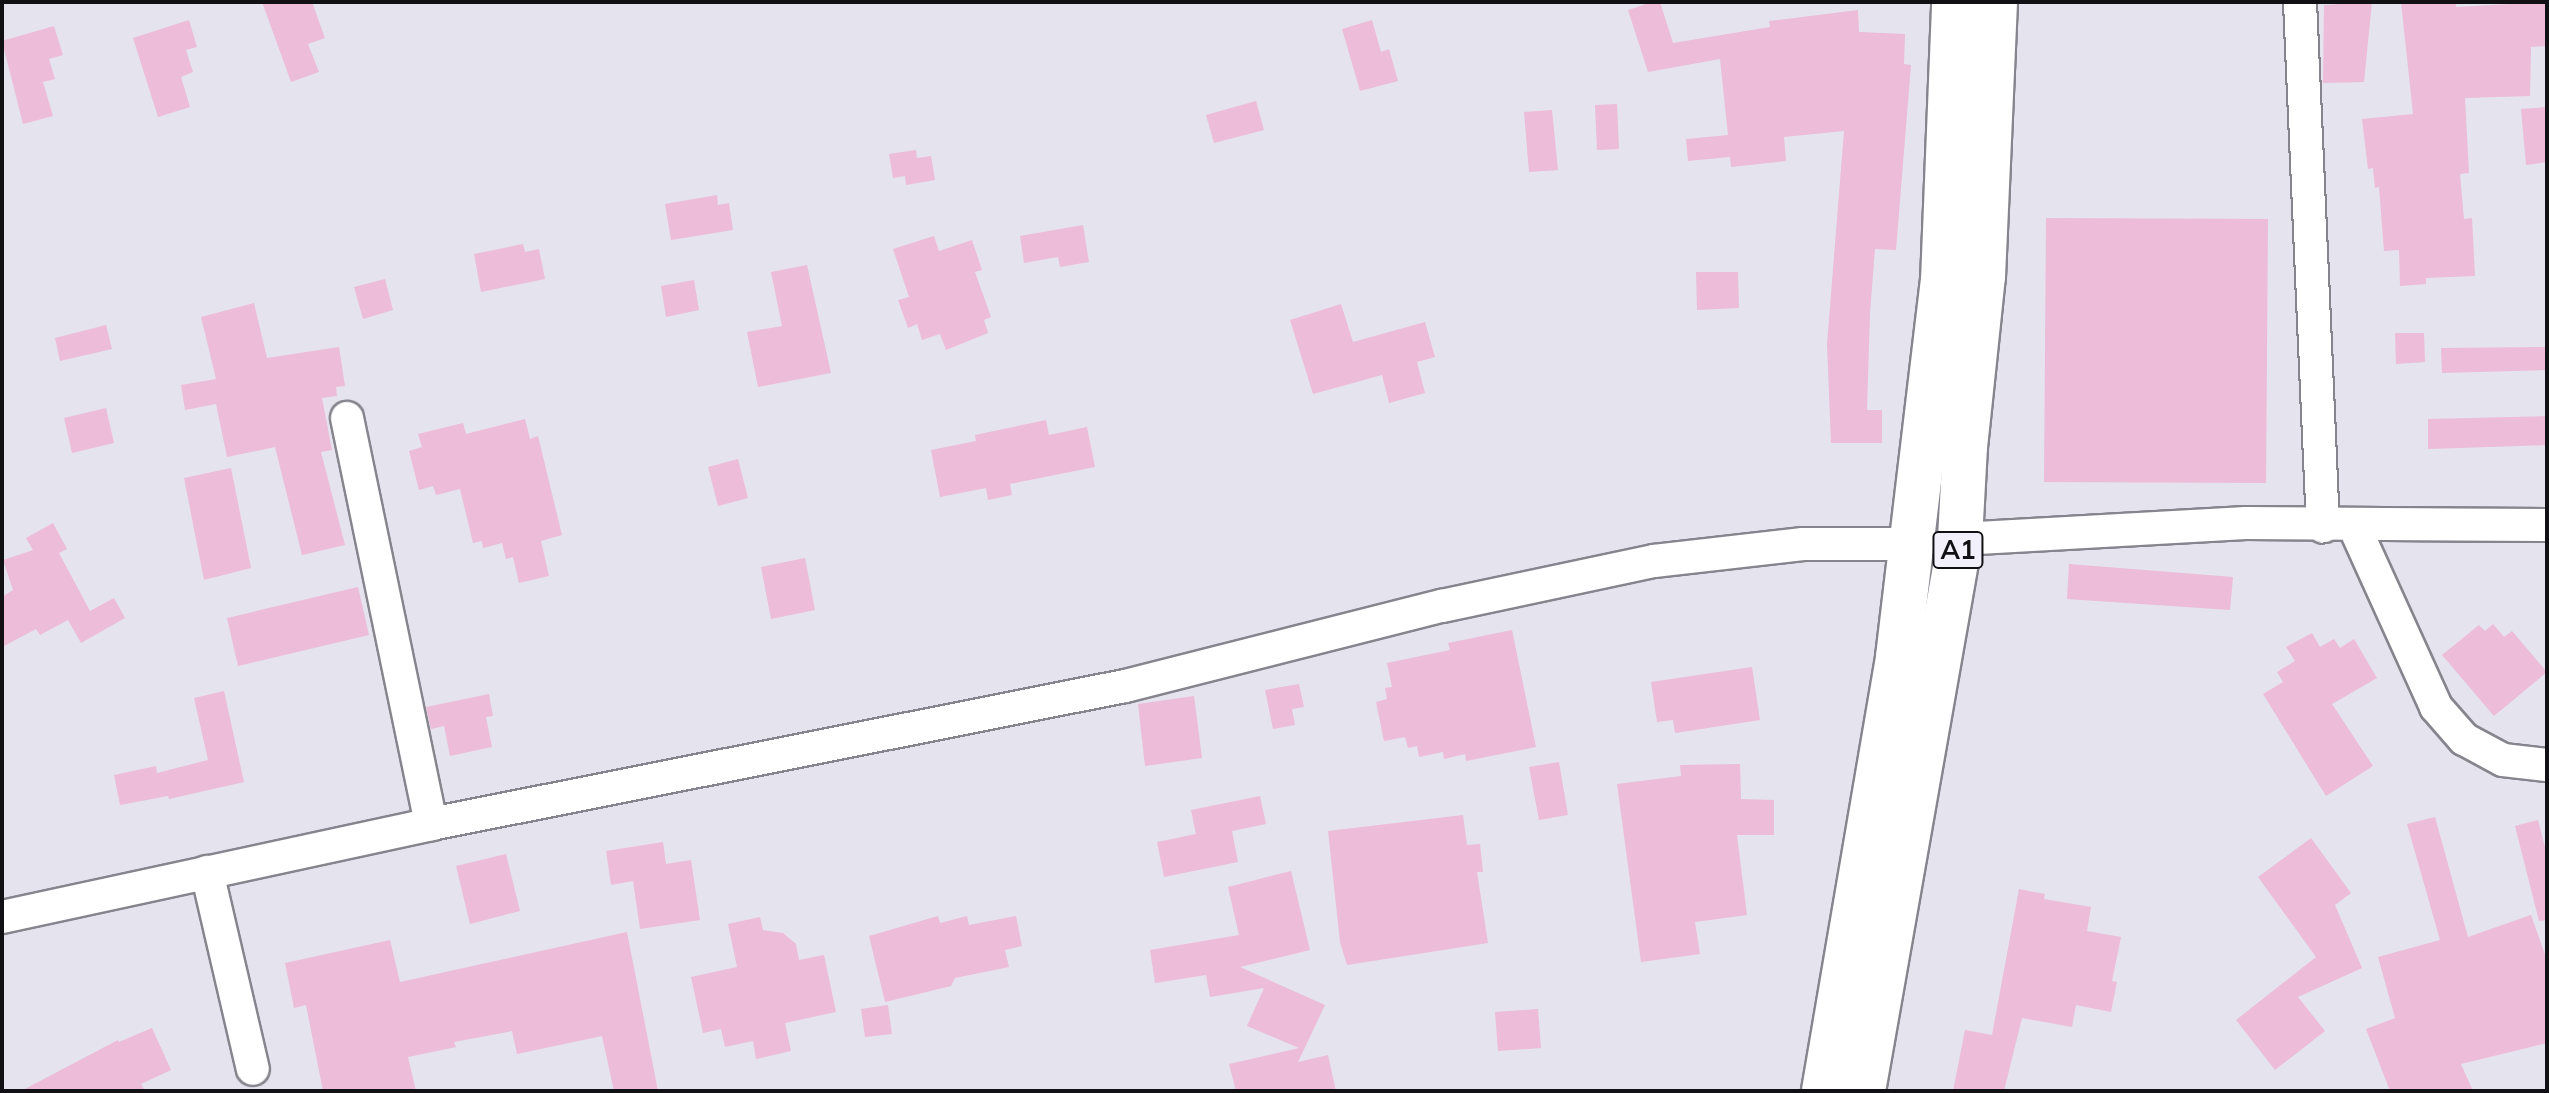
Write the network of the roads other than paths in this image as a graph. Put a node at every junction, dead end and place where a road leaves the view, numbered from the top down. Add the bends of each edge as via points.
1 (1954, 2) edge
2 (1995, 2) edge
3 (2300, 2) edge
4 (347, 418) dead end
5 (2547, 525) edge
6 (2338, 526) junction
7 (1960, 539) junction
8 (1911, 544) junction
9 (2547, 765) edge
10 (431, 824) junction
11 (207, 872) junction
12 (2, 917) edge
13 (253, 1069) dead end
14 (1824, 1091) edge
15 (1863, 1091) edge

1 - 8 highway, A1 via 1943,281
2 - 7 highway, A1 via 1986,231
3 - 6 street
4 - 10 street
5 - 6 street
6 - 7 street via 2246,523
6 - 9 street via 2436,707 2464,739 2503,760
7 - 15 highway, A1
8 - 10 street via 1803,544 1654,561 1442,606 1125,686
8 - 14 highway, A1 via 1896,672
10 - 11 street
11 - 12 street
11 - 13 street

